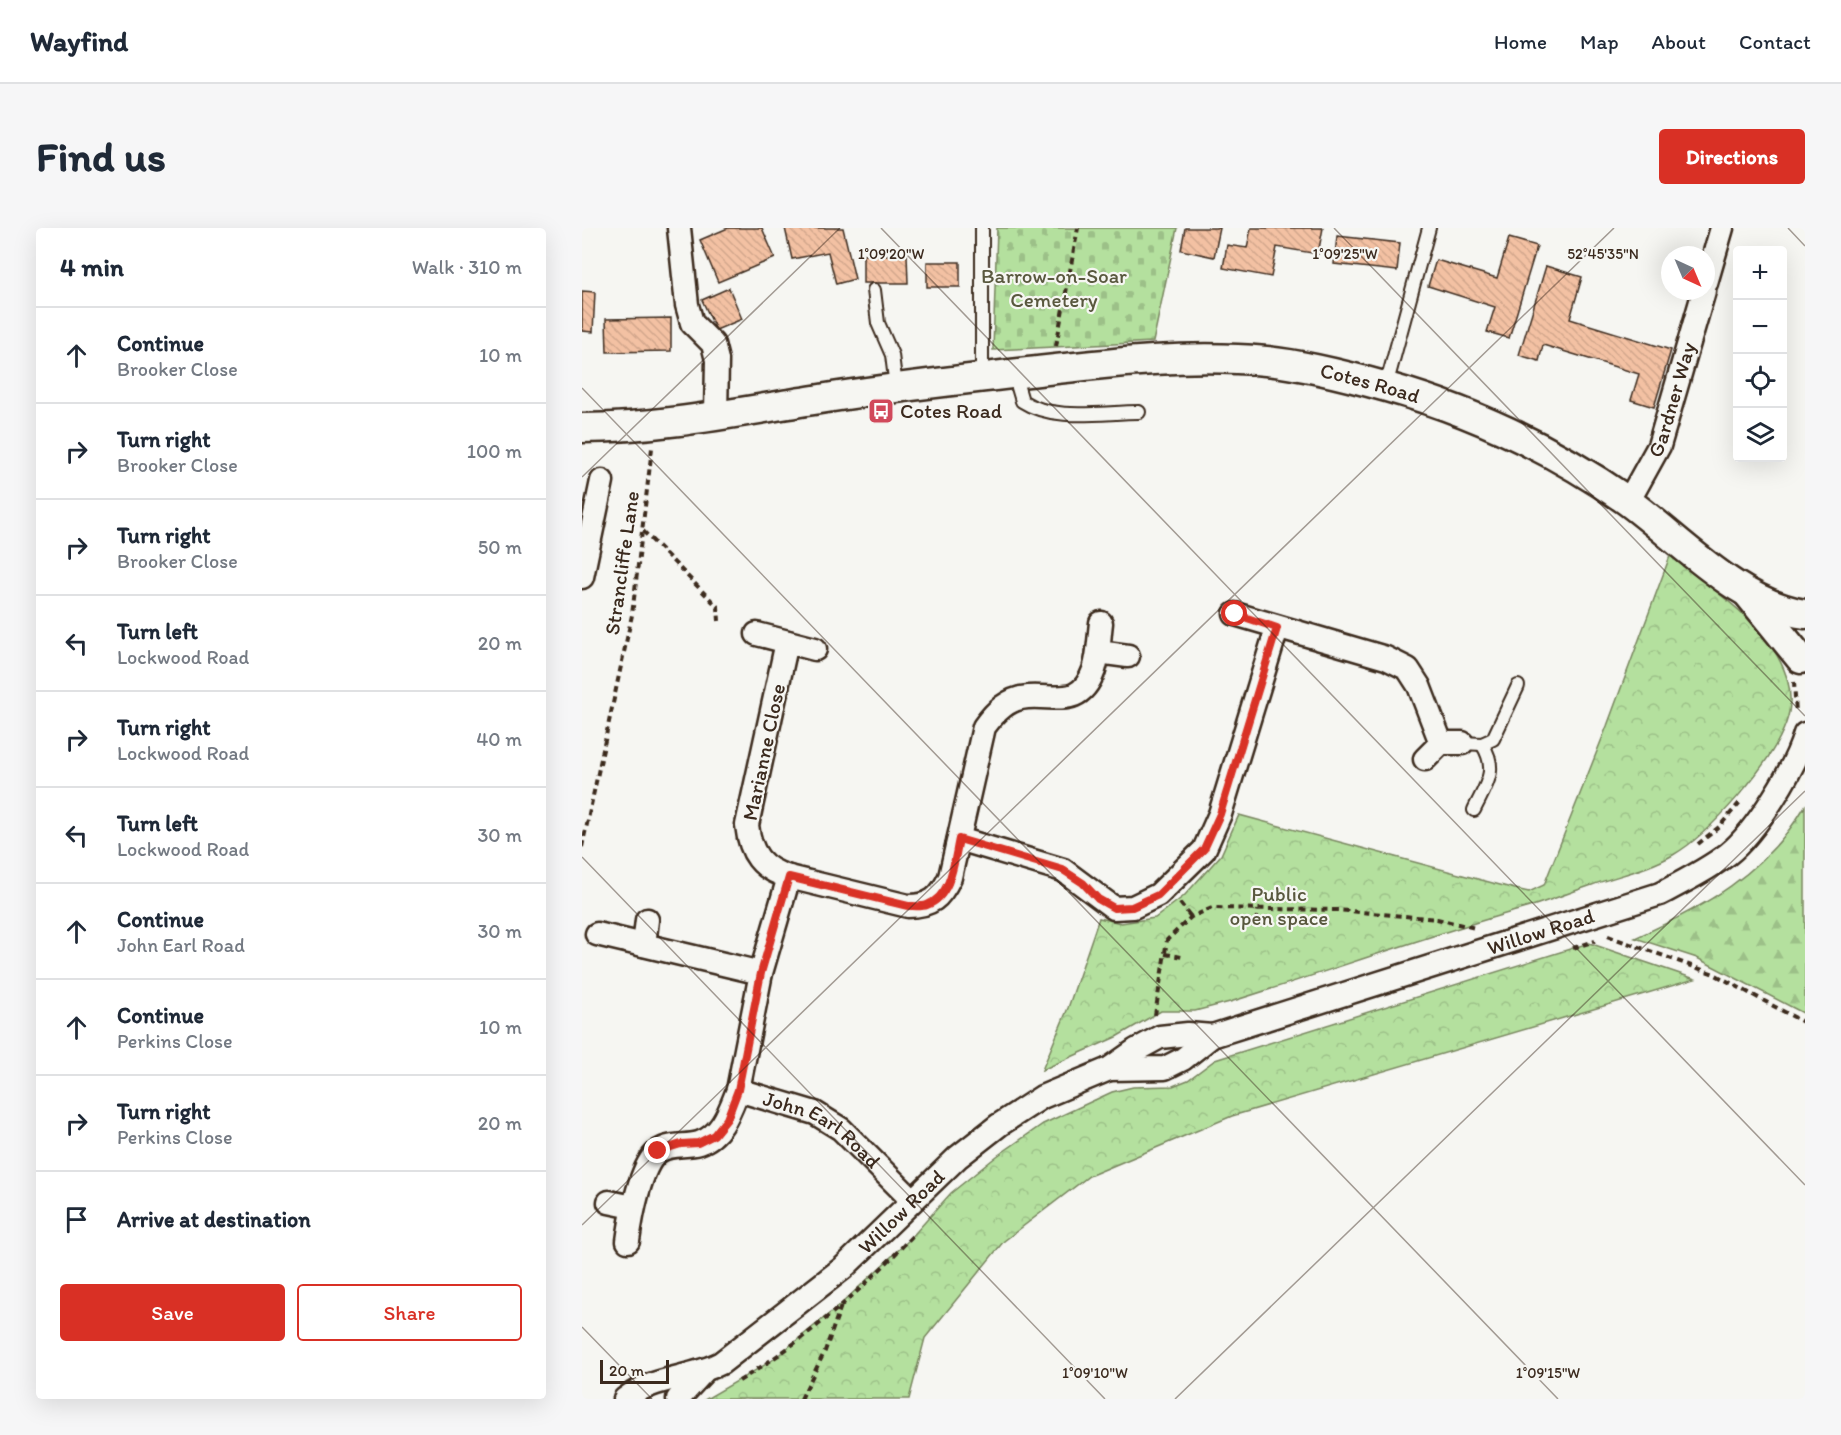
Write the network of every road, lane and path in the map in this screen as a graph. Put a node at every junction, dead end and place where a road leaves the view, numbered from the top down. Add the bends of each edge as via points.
1 (679, 228) edge
2 (982, 228) edge
3 (1078, 228) edge
4 (1429, 228) edge
5 (1722, 228) edge
6 (1715, 252) edge
7 (874, 290) dead end
8 (1701, 300) edge
9 (1051, 370) junction
10 (1014, 374) junction
11 (982, 377) junction
12 (1386, 386) junction
13 (896, 387) junction
14 (1139, 412) dead end
15 (716, 415) junction
16 (655, 423) junction
17 (582, 428) edge
18 (594, 493) edge
19 (1628, 502) junction
20 (643, 531) junction
21 (582, 577) edge
22 (1747, 593) junction
23 (1235, 614) dead end
24 (1805, 614) edge
25 (719, 621) dead end
26 (1101, 623) dead end
27 (1277, 628) junction
28 (757, 634) dead end
29 (787, 642) junction
30 (815, 650) dead end
31 (1098, 652) junction
32 (1128, 656) dead end
33 (1801, 660) edge
34 (1518, 686) dead end
35 (1803, 731) edge
36 (1452, 747) junction
37 (1745, 795) dead end
38 (1474, 810) dead end
39 (959, 839) junction
40 (582, 847) edge
41 (1692, 850) dead end
42 (789, 877) junction
43 (1258, 910) junction
44 (647, 920) dead end
45 (1256, 922) dead end
46 (1618, 932) dead end
47 (1467, 933) dead end
48 (597, 934) dead end
49 (1608, 936) junction
50 (644, 945) junction
51 (1566, 950) dead end
52 (1164, 954) junction
53 (1182, 957) dead end
54 (761, 973) junction
55 (1155, 1015) junction
56 (1805, 1023) edge
57 (1162, 1026) junction
58 (1212, 1036) junction
59 (1109, 1069) junction
60 (738, 1090) junction
61 (912, 1200) junction
62 (609, 1202) dead end
63 (633, 1208) junction
64 (916, 1232) dead end
65 (628, 1241) dead end
66 (842, 1304) junction
67 (703, 1372) junction
68 (734, 1383) dead end
69 (625, 1399) edge
70 (678, 1399) edge
71 (801, 1399) edge

1 - 15 street via 692,323 713,344 717,360
2 - 11 lane
3 - 9 path
4 - 12 lane
5 - 6 street
7 - 13 lane via 878,323 892,355
8 - 19 street, Gardner Way via 1659,446
9 - 10 street, Cotes Road
9 - 12 street, Cotes Road via 1146,361 1267,361
10 - 11 street, Cotes Road
10 - 14 lane via 1022,401 1036,410
11 - 13 street, Cotes Road
12 - 19 street, Cotes Road via 1463,410 1573,465
13 - 15 street, Cotes Road
15 - 16 street, Cotes Road
16 - 17 street, Cotes Road
16 - 20 path, Strancliffe Lane
18 - 21 street
19 - 22 street, Cotes Road
20 - 25 path via 718,607
20 - 40 path, Strancliffe Lane via 632,615
22 - 24 street, Cotes Road
22 - 33 street, Cotes Road
23 - 27 street
26 - 31 street
27 - 36 street via 1386,658 1408,669
27 - 39 street via 1220,814 1208,841 1183,873 1158,895 1132,907 1114,908 1063,870
28 - 29 street
29 - 30 street
29 - 42 street, Marianne Close via 747,825 756,859 772,872
31 - 32 street
31 - 39 street via 1094,670 1083,688 1068,698 1029,697 995,711 984,727 976,752
33 - 35 path via 1797,701
34 - 36 lane via 1493,739
35 - 58 street, Willow Road via 1779,788 1729,853 1660,894
36 - 38 lane via 1491,757 1489,778
37 - 41 path via 1719,827
39 - 42 street, Marianne Close via 942,894 927,906 908,906
42 - 54 street, John Earl Road
43 - 45 path
43 - 47 path via 1338,910 1437,919 1478,930
43 - 52 path via 1237,906 1212,908 1191,917 1167,940
44 - 50 street
46 - 49 path
48 - 50 street
49 - 51 path
49 - 56 path via 1713,975
50 - 54 street
52 - 53 path
52 - 55 path
54 - 60 street, John Earl Road
55 - 57 path
55 - 57 path
57 - 58 street, Willow Road
57 - 59 street, Willow Road
58 - 59 street, Willow Road via 1165,1068
59 - 61 street, Willow Road via 1042,1097 999,1125
60 - 61 street, John Earl Road via 815,1113 841,1129
60 - 63 street via 727,1119 714,1135 698,1143 658,1151 645,1173
61 - 67 street, Willow Road via 843,1268 721,1363
62 - 63 street
63 - 65 street
64 - 66 path
66 - 68 path via 811,1332
66 - 71 path via 825,1351
67 - 69 street, Willow Road via 641,1388
67 - 70 street, Willow Road

